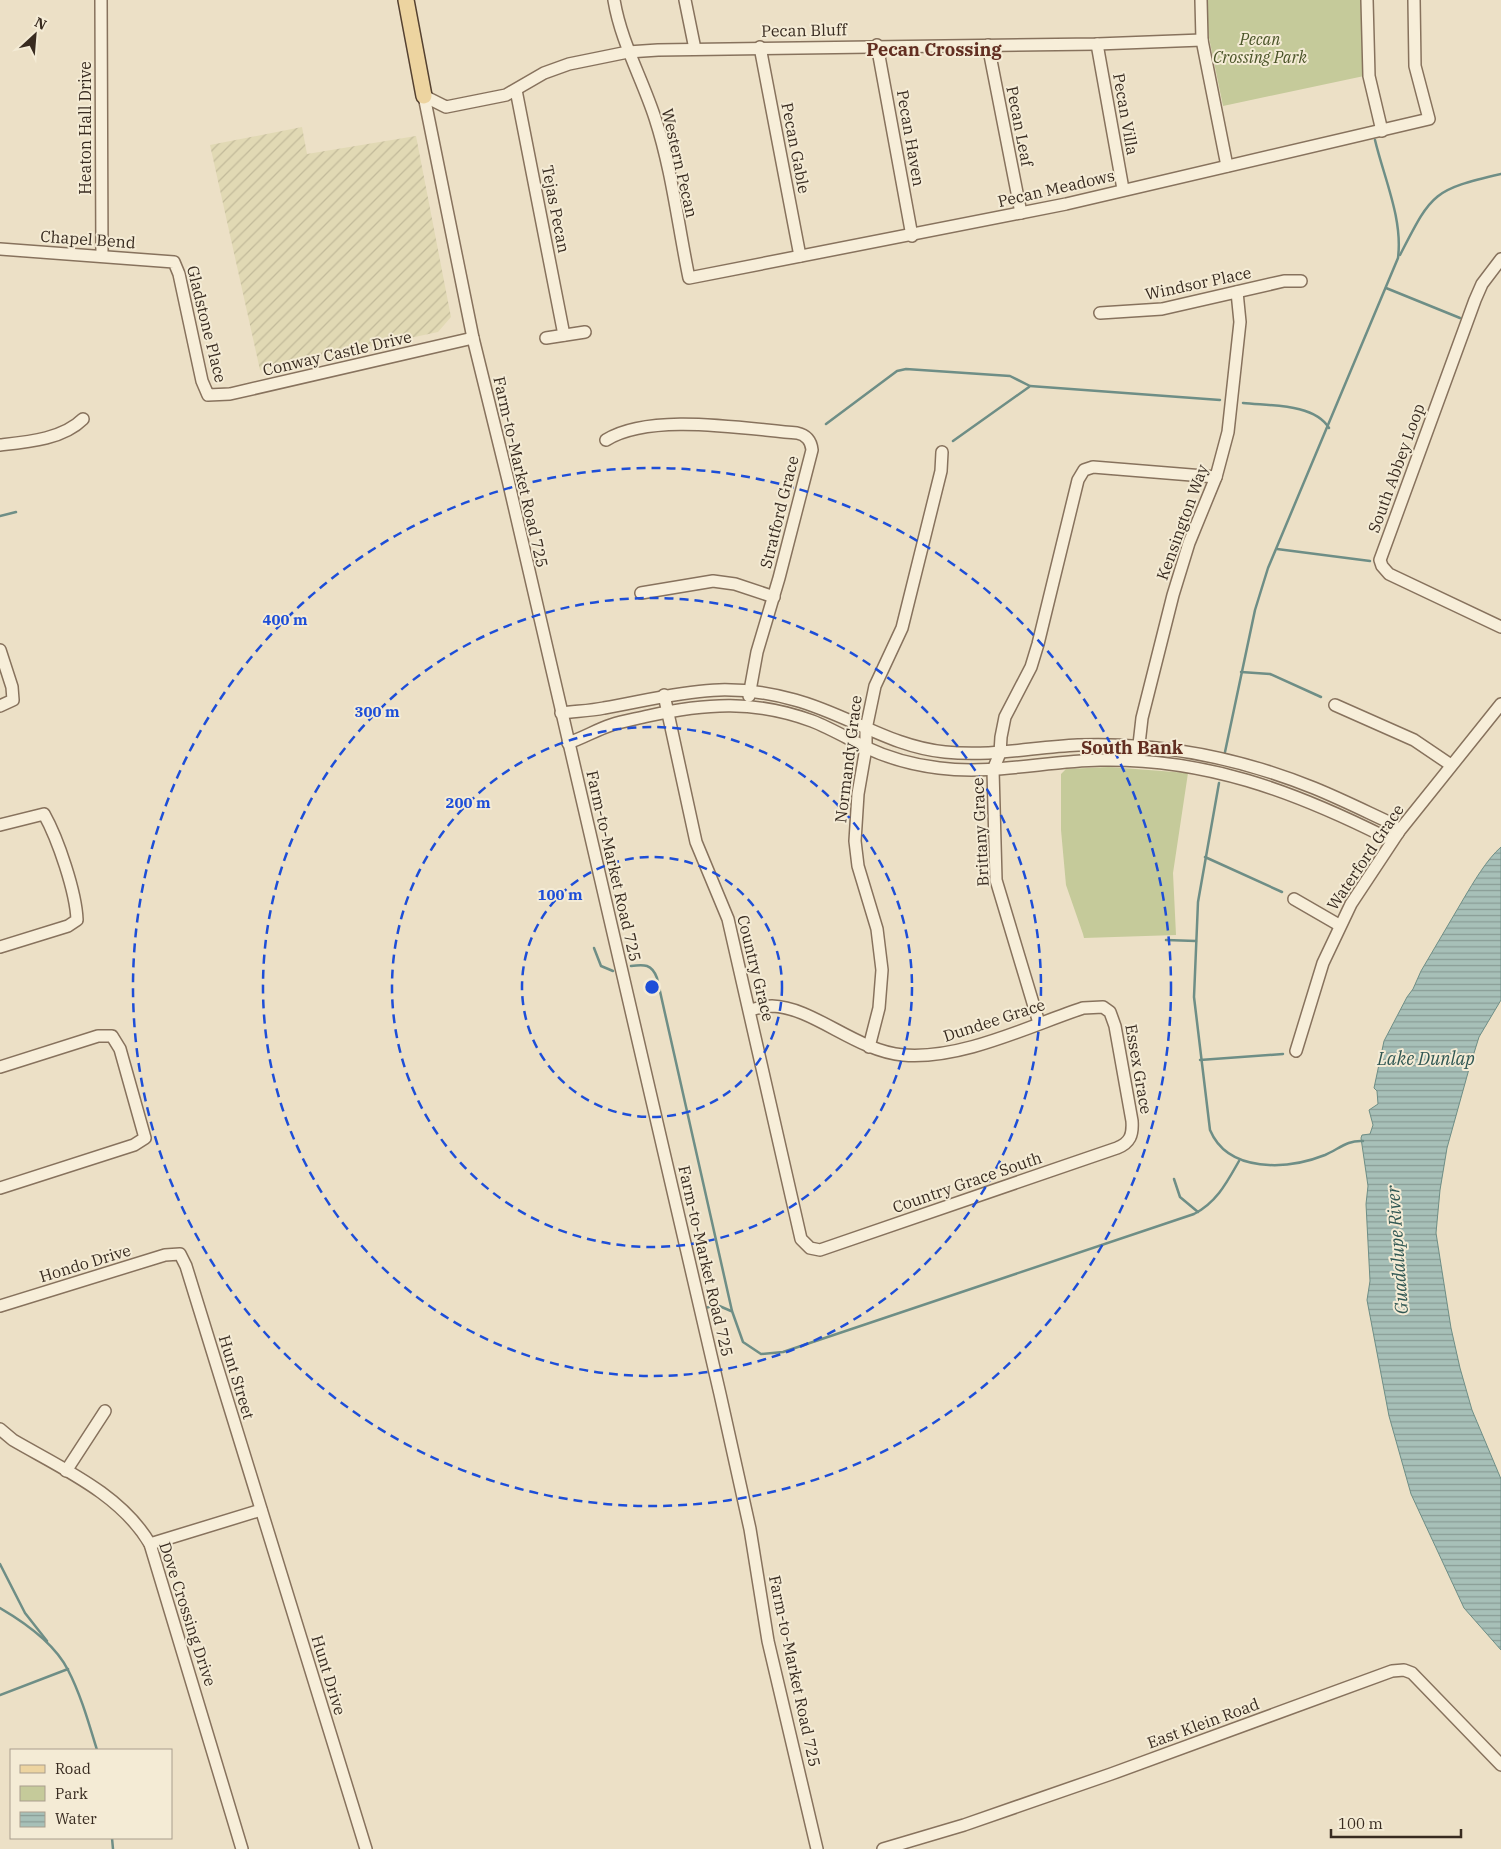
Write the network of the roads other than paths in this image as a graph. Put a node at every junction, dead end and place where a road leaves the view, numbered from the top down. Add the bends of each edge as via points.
1 (101, 0) edge
2 (406, 0) edge
3 (614, 0) edge
4 (685, 0) edge
5 (1201, 0) edge
6 (1368, 0) edge
7 (1414, 0) edge
8 (1202, 40) junction
9 (1097, 44) junction
10 (877, 45) junction
11 (988, 45) junction
12 (760, 47) junction
13 (695, 49) junction
14 (628, 52) junction
15 (516, 90) junction
16 (424, 96) junction
17 (446, 107) junction
18 (431, 125) junction
19 (1382, 131) junction
20 (1227, 166) junction
21 (1123, 189) junction
22 (1020, 212) junction
23 (912, 236) junction
24 (0, 249) edge
25 (102, 256) junction
26 (800, 256) junction
27 (1501, 259) edge
28 (174, 262) joint
29 (689, 278) joint
30 (1301, 281) dead end
31 (1237, 292) junction
32 (1100, 313) dead end
33 (585, 332) dead end
34 (564, 334) junction
35 (472, 338) junction
36 (546, 338) dead end
37 (208, 395) joint
38 (82, 419) dead end
39 (606, 440) dead end
40 (0, 446) edge
41 (942, 452) dead end
42 (1216, 478) junction
43 (641, 593) dead end
44 (774, 597) junction
45 (1501, 627) edge
46 (0, 650) edge
47 (750, 691) junction
48 (664, 695) junction
49 (1501, 704) edge
50 (1335, 705) dead end
51 (0, 706) edge
52 (748, 706) junction
53 (601, 709) junction
54 (667, 712) junction
55 (561, 713) junction
56 (605, 727) junction
57 (866, 729) junction
58 (568, 742) junction
59 (1139, 747) junction
60 (866, 748) junction
61 (1000, 754) junction
62 (1138, 761) junction
63 (1451, 765) junction
64 (993, 770) junction
65 (0, 825) edge
66 (1398, 833) junction
67 (1294, 899) dead end
68 (1339, 925) junction
69 (0, 947) edge
70 (1106, 1009) joint
71 (750, 1010) junction
72 (1039, 1023) junction
73 (869, 1047) junction
74 (1296, 1051) dead end
75 (0, 1067) edge
76 (1131, 1137) joint
77 (0, 1188) edge
78 (810, 1248) joint
79 (180, 1254) joint
80 (0, 1306) edge
81 (105, 1411) dead end
82 (0, 1429) edge
83 (66, 1471) junction
84 (261, 1510) junction
85 (150, 1544) junction
86 (1501, 1765) edge
87 (242, 1849) edge
88 (366, 1849) edge
89 (818, 1849) edge
90 (883, 1849) edge

1 - 25 street, Heaton Hall Drive
2 - 16 main road
3 - 14 street, Western Pecan
4 - 13 street
5 - 8 street
6 - 19 street via 1369,76
7 - 19 street, Pecan Meadows via 1414,58 1429,119
8 - 9 street, Pecan Bluff
8 - 20 street
9 - 11 street, Pecan Bluff
9 - 21 street, Pecan Villa
10 - 11 street, Pecan Bluff
10 - 12 street, Pecan Bluff
10 - 23 street, Pecan Haven
11 - 22 street, Pecan Leaf
12 - 13 street, Pecan Bluff
12 - 26 street, Pecan Gable
13 - 14 street, Pecan Bluff
14 - 15 street, Pecan Bluff via 568,64 544,73
14 - 29 street, Western Pecan via 661,138
15 - 17 street, Pecan Bluff
15 - 34 street, Tejas Pecan
16 - 17 street
16 - 18 street, Farm-to-Market Road 725
17 - 18 street
18 - 35 street, Farm-to-Market Road 725
19 - 20 street, Pecan Meadows
20 - 21 street, Pecan Meadows
21 - 22 street, Pecan Meadows
22 - 23 street, Pecan Meadows
23 - 26 street, Pecan Meadows
24 - 25 street, Chapel Bend
25 - 28 street, Chapel Bend
26 - 29 street, Pecan Meadows
27 - 45 street, South Abbey Loop via 1482,284 1475,300 1380,560 1389,574
28 - 37 street, Gladstone Place
30 - 31 street, Windsor Place via 1284,281
31 - 32 street, Windsor Place via 1150,311
31 - 42 street, Kensington Way via 1240,322 1230,418
33 - 34 street
34 - 36 street
35 - 37 street, Conway Castle Drive via 230,394
35 - 55 street, Farm-to-Market Road 725
38 - 40 street via 63,434
39 - 44 street, Stratford Grace via 632,429 671,424 797,433 808,439 812,450
41 - 57 street, Normandy Grace via 941,471 902,628 875,686
42 - 59 street, Kensington Way via 1178,576 1142,718
42 - 61 street, Brittany Grace via 1093,467 1084,470 1078,480 1035,656 1004,722
43 - 44 street via 713,581
44 - 47 street, Stratford Grace via 757,652
46 - 51 street via 13,700
47 - 48 street via 710,689
47 - 52 street, Stratford Grace
47 - 57 street via 808,704
48 - 53 street
48 - 54 street, Country Grace
49 - 63 street, Waterford Grace
50 - 63 street via 1414,740
52 - 54 street via 711,705
52 - 60 street via 800,717
53 - 55 street
53 - 56 street
54 - 56 street
54 - 71 street, Country Grace via 696,842 724,908
55 - 58 street, Farm-to-Market Road 725
56 - 58 street
57 - 60 street, Normandy Grace
57 - 61 street via 904,743 944,752
58 - 89 street, Farm-to-Market Road 725 via 722,1404 750,1529 768,1641
59 - 61 street via 1077,745
59 - 62 street, Kensington Way
59 - 66 street via 1198,753 1265,770 1393,824
60 - 64 street via 931,767
60 - 73 street, Normandy Grace via 856,807 856,848 862,883 877,929 882,970 879,1008
61 - 64 street, Brittany Grace
62 - 64 street via 1049,763
62 - 66 street via 1190,766 1252,781 1325,808 1385,837
63 - 66 street, Waterford Grace
64 - 72 street, Brittany Grace via 996,880
65 - 69 street via 44,814 52,828 74,897 77,920 68,926
66 - 68 street, Waterford Grace
67 - 68 street
68 - 74 street, Waterford Grace via 1317,981
70 - 72 street, Dundee Grace via 1087,1007
70 - 76 street, Essex Grace via 1115,1026 1132,1121
71 - 73 street, Dundee Grace via 772,1006 787,1009
71 - 78 street, Country Grace via 801,1239
72 - 73 street, Dundee Grace via 942,1054 902,1055
75 - 77 street via 98,1036 112,1036 120,1049 145,1138
76 - 78 street, Country Grace South via 1117,1148 820,1250
79 - 80 street, Hondo Drive via 165,1255
79 - 84 street, Hunt Street
81 - 83 street
82 - 83 street, Dove Crossing Drive
83 - 85 street, Dove Crossing Drive via 131,1516
84 - 85 street
84 - 88 street, Hunt Drive
85 - 87 street, Dove Crossing Drive
86 - 90 street, East Klein Road via 1412,1673 1392,1671 1011,1808

